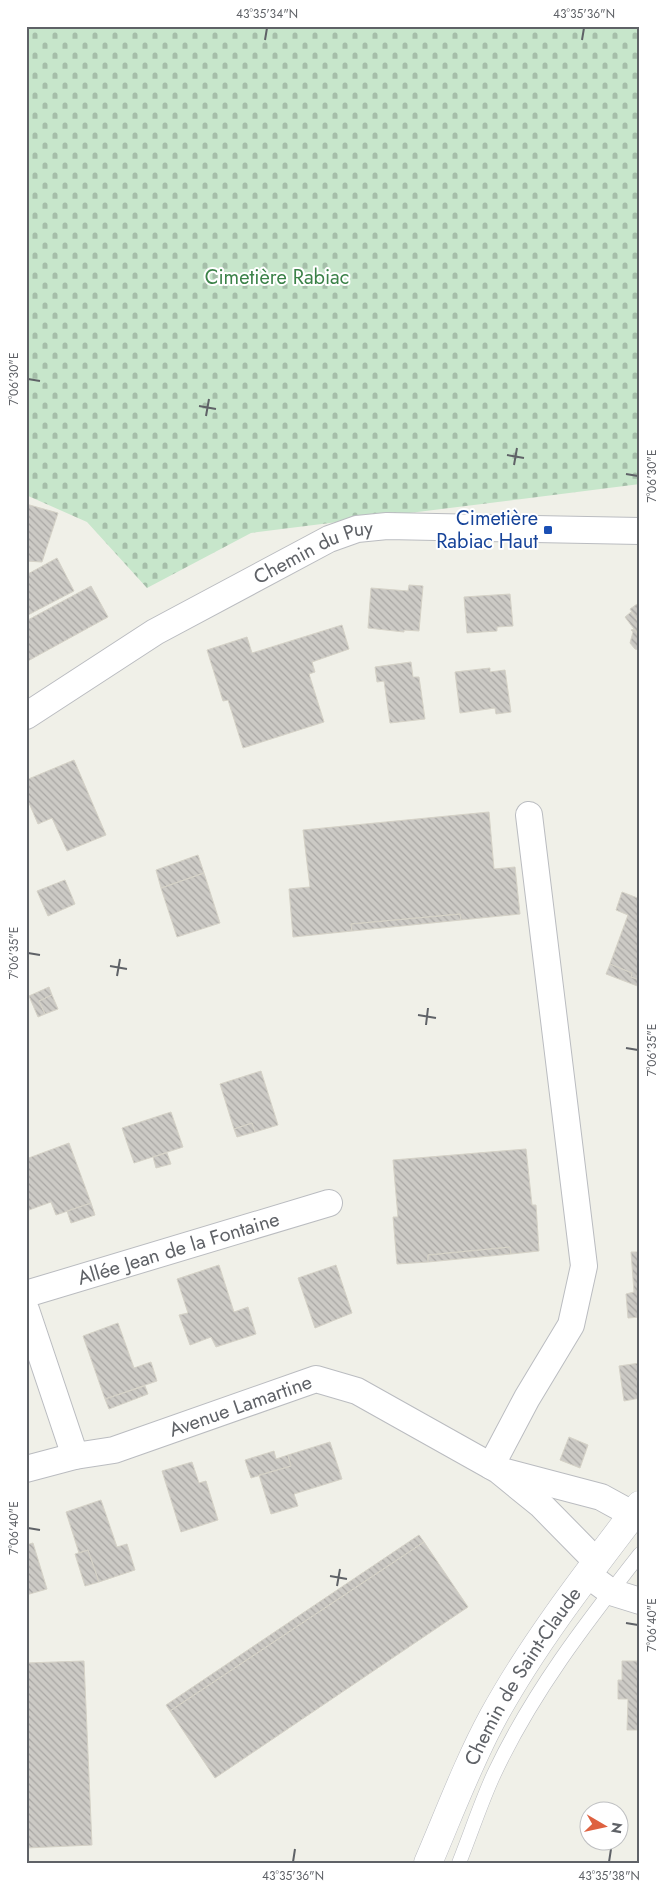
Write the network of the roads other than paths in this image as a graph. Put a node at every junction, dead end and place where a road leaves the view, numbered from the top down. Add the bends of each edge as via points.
1 (640, 531) edge
2 (26, 716) edge
3 (529, 815) dead end
4 (329, 1204) dead end
5 (26, 1294) edge
6 (26, 1310) edge
7 (75, 1456) junction
8 (494, 1468) junction
9 (26, 1469) edge
10 (636, 1509) edge
11 (640, 1554) edge
12 (593, 1568) junction
13 (610, 1592) junction
14 (640, 1601) edge
15 (428, 1863) edge
16 (459, 1863) edge

1 - 2 street, Chemin du Puy via 387,526 357,529 329,539 173,622
3 - 8 street via 584,1266 571,1325 527,1398
4 - 5 street, Allée Jean de la Fontaine
6 - 7 street
7 - 8 street, Avenue Lamartine via 114,1450 316,1379 357,1391
7 - 9 street, Avenue Lamartine
8 - 10 street, Avenue Lamartine
8 - 12 street, Avenue Lamartine via 541,1505
10 - 12 street, Chemin de Saint-Claude
11 - 13 lane, Chemin de Saint-Claude
12 - 13 street, Avenue Lamartine
12 - 15 street, Chemin de Saint-Claude via 518,1674 493,1718
13 - 14 street
13 - 16 lane, Chemin de Saint-Claude via 550,1673 523,1718 494,1774

